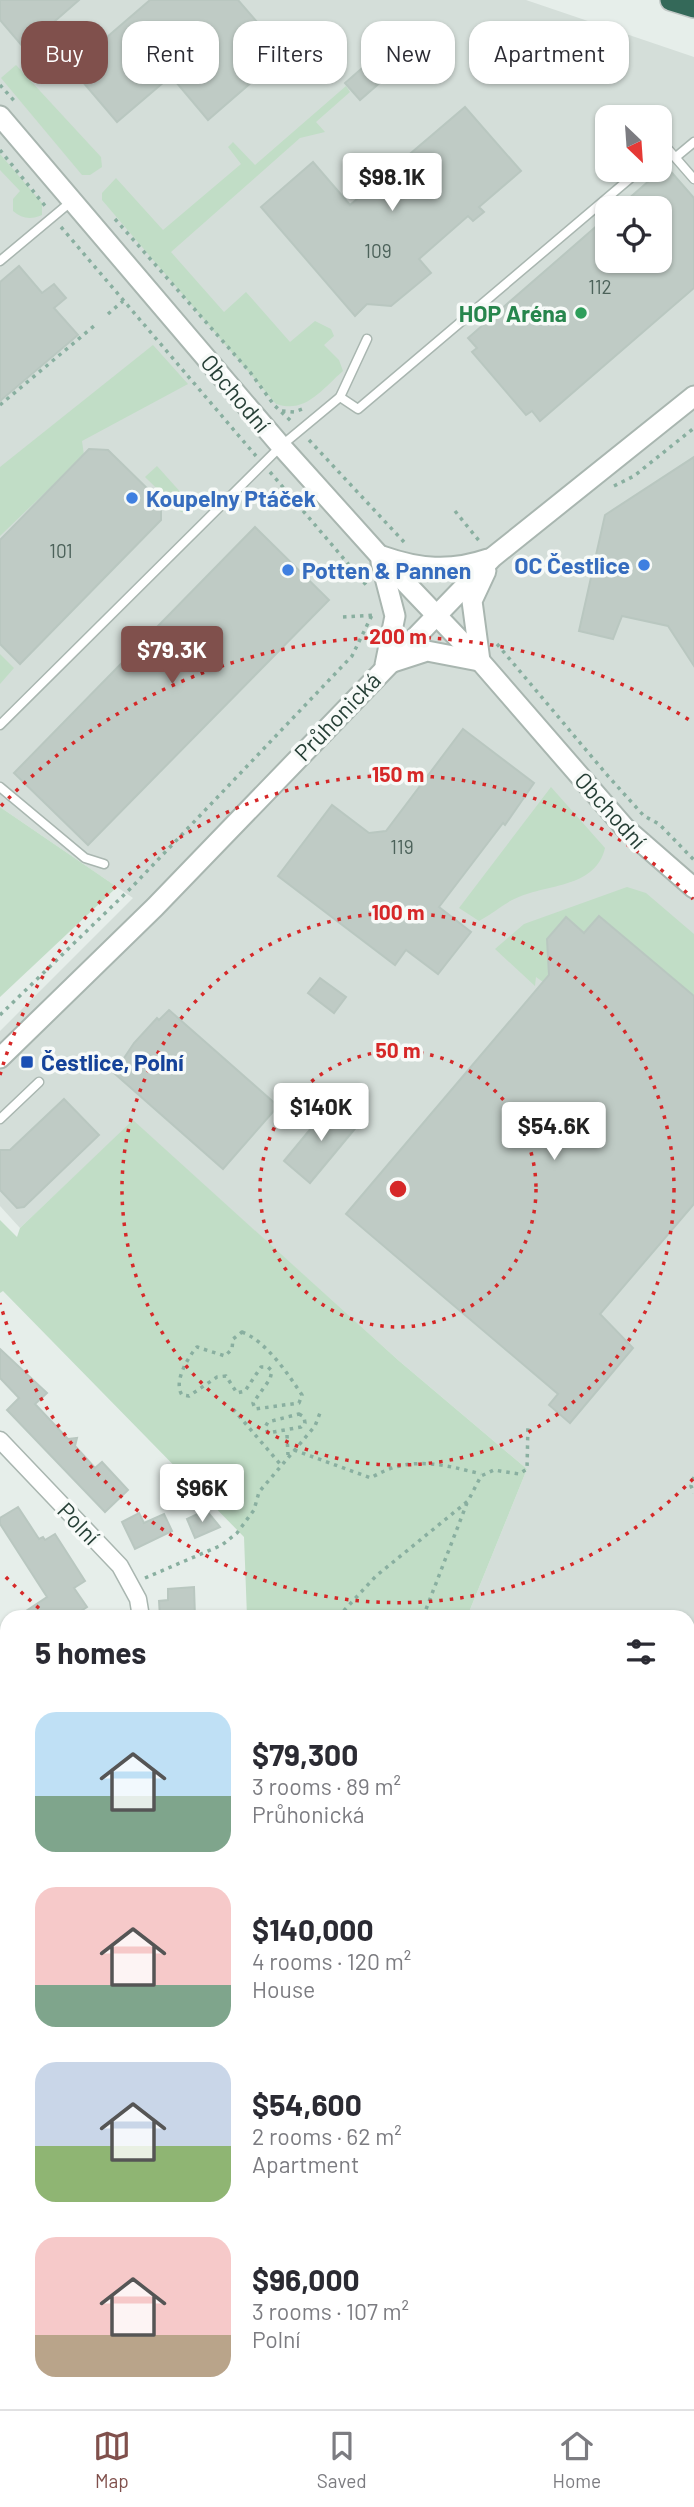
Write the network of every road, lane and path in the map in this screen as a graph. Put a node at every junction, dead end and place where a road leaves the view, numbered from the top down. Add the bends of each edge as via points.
1 (671, 0) edge
2 (694, 7) edge
3 (0, 85) edge
4 (23, 111) dead end
5 (0, 116) edge
6 (694, 142) edge
7 (0, 150) edge
8 (672, 153) edge
9 (676, 157) junction
10 (694, 179) edge
11 (626, 182) edge
12 (73, 200) junction
13 (53, 216) junction
14 (113, 217) dead end
15 (0, 261) edge
16 (123, 300) junction
17 (108, 314) dead end
18 (94, 326) dead end
19 (367, 339) dead end
20 (694, 396) edge
21 (340, 397) junction
22 (0, 405) edge
23 (307, 407) dead end
24 (279, 410) junction
25 (694, 428) edge
26 (300, 429) junction
27 (281, 446) junction
28 (264, 465) junction
29 (603, 491) dead end
30 (455, 511) dead end
31 (480, 541) junction
32 (473, 545) dead end
33 (414, 546) dead end
34 (379, 555) junction
35 (492, 557) junction
36 (372, 593) dead end
37 (373, 604) dead end
38 (436, 615) junction
39 (491, 637) dead end
40 (480, 661) junction
41 (384, 666) junction
42 (0, 725) edge
43 (0, 787) edge
44 (694, 860) edge
45 (104, 864) dead end
46 (694, 888) edge
47 (0, 1015) edge
48 (0, 1058) edge
49 (39, 1082) dead end
50 (0, 1119) edge
51 (299, 1403) joint
52 (233, 1409) dead end
53 (320, 1413) dead end
54 (527, 1424) dead end
55 (295, 1429) joint
56 (287, 1435) dead end
57 (0, 1440) edge
58 (294, 1450) junction
59 (288, 1457) junction
60 (281, 1465) junction
61 (483, 1475) junction
62 (694, 1477) edge
63 (694, 1493) edge
64 (468, 1501) junction
65 (130, 1585) junction
66 (140, 1610) edge
67 (344, 1610) edge
68 (427, 1610) edge

1 - 2 highway
3 - 4 path
5 - 12 street, Obchodní
6 - 9 lane
7 - 13 path
8 - 9 lane
9 - 10 lane
11 - 21 lane via 358,410
12 - 13 lane
12 - 27 street, Obchodní
13 - 15 lane
13 - 16 path
14 - 24 path
16 - 17 path
16 - 28 path
18 - 22 path
19 - 21 lane
20 - 35 street, Průhonická
21 - 26 lane
23 - 24 path via 294,412
24 - 26 path
25 - 29 path via 634,476
26 - 27 lane
26 - 33 path via 402,541
27 - 28 lane
27 - 34 street, Obchodní
28 - 36 path
28 - 42 lane
30 - 31 path
31 - 32 path
31 - 35 path
34 - 35 street via 437,569
34 - 38 street, Obchodní
34 - 41 street via 395,616
35 - 38 street, Průhonická
35 - 40 street via 472,601
37 - 47 path via 373,615 352,656 131,888
38 - 40 street, Obchodní
38 - 41 street, Průhonická
39 - 44 path via 644,816 659,824
40 - 41 street via 427,651
40 - 46 street, Obchodní via 625,828
41 - 48 street, Průhonická via 155,907
43 - 45 lane via 85,858
49 - 50 lane
51 - 51 path via 256,1409 253,1403 270,1379 268,1367 261,1367 245,1391 237,1393 226,1376 189,1396 182,1395 179,1384 197,1347 225,1356 242,1332 256,1340 282,1369 302,1395
52 - 60 path
53 - 58 path
54 - 61 path via 527,1469 519,1474 494,1470
55 - 55 path via 268,1433 265,1427 299,1414 306,1423
56 - 59 path
57 - 65 street, Polní via 120,1566
58 - 59 path
58 - 61 path via 370,1478 428,1461
59 - 60 path
60 - 65 path via 259,1492 250,1518 222,1545
61 - 64 path
62 - 63 path
64 - 67 path via 376,1576
64 - 68 path
65 - 66 street, Polní

